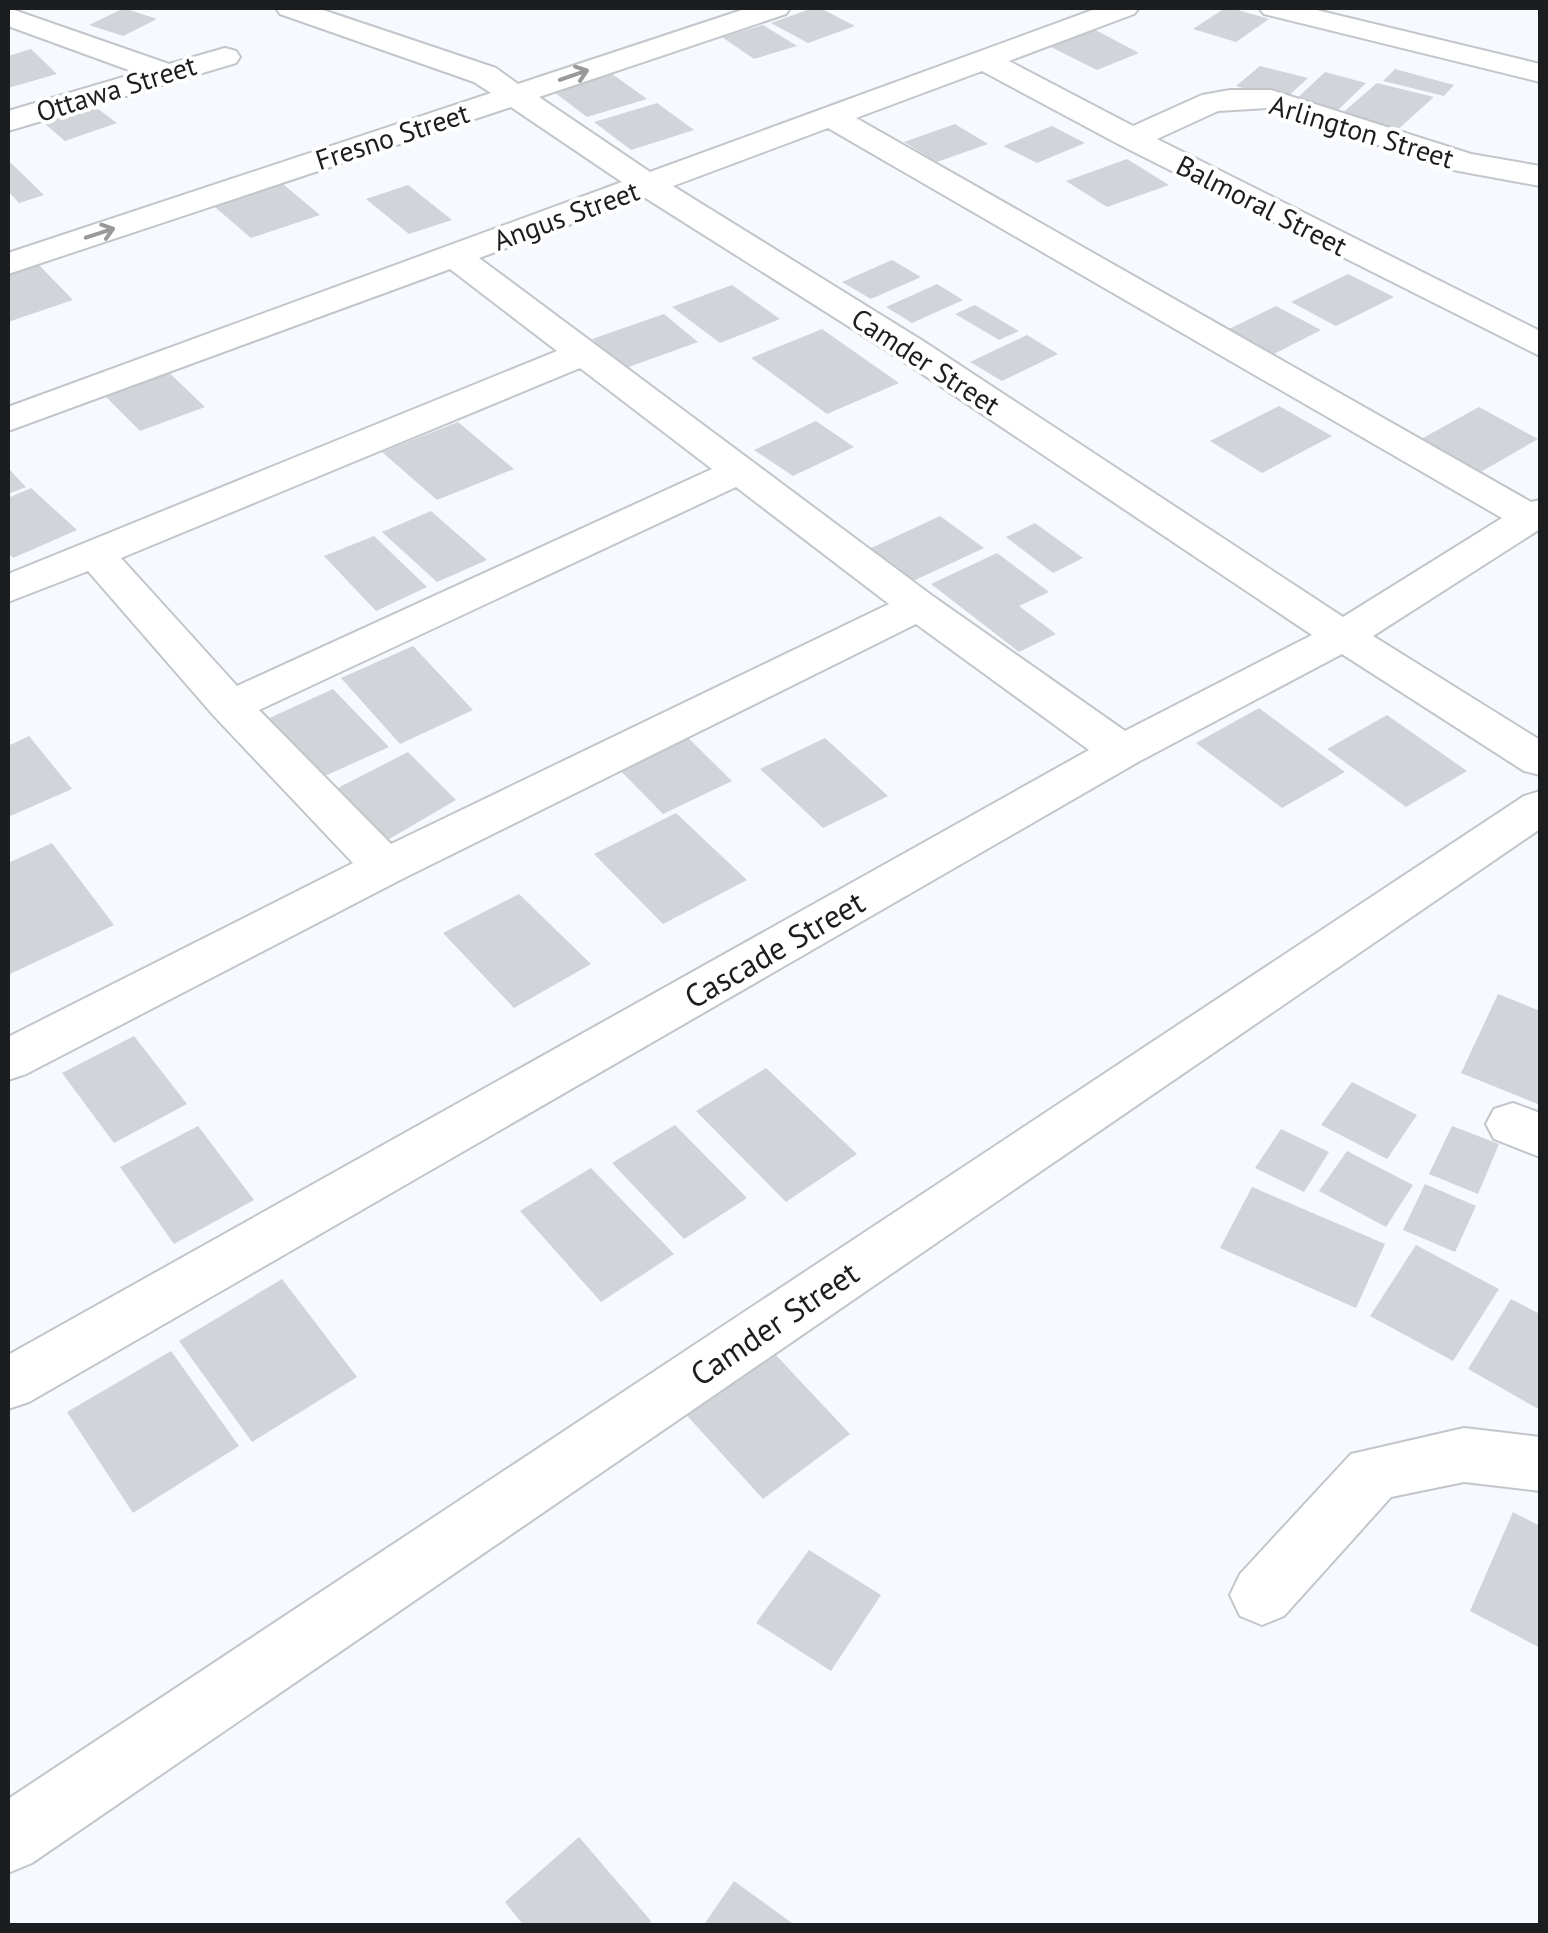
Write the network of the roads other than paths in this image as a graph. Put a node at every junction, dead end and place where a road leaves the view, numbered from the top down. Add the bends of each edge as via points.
1 (290, 8) edge
2 (700, 8) edge
3 (776, 8) edge
4 (1124, 8) edge
5 (1274, 8) edge
6 (8, 16) edge
7 (225, 56) dead end
8 (986, 60) junction
9 (165, 72) junction
10 (1540, 74) edge
11 (485, 75) junction
12 (514, 95) junction
13 (834, 118) junction
14 (8, 121) edge
15 (1133, 140) junction
16 (1540, 176) edge
17 (648, 185) junction
18 (8, 235) edge
19 (455, 256) junction
20 (8, 264) edge
21 (1540, 345) edge
22 (586, 352) junction
23 (8, 420) edge
24 (741, 470) junction
25 (1535, 515) edge
26 (96, 556) junction
27 (8, 589) edge
28 (919, 606) junction
29 (1343, 636) junction
30 (230, 706) junction
31 (1122, 751) junction
32 (1540, 760) edge
33 (1540, 808) edge
34 (386, 867) junction
35 (8, 1060) edge
36 (8, 1384) edge
37 (1540, 1464) edge
38 (1262, 1595) dead end
39 (8, 1839) edge

1 - 11 street, Camder Street
2 - 11 street, Fresno Street
12 -> 3 street, Fresno Street
4 - 8 street, Angus Street
5 - 10 street
6 - 9 street
7 - 9 street, Ottawa Street
8 - 13 street, Angus Street
8 - 15 street, Balmoral Street
9 - 14 street, Ottawa Street
11 - 12 street, Camder Street
11 - 18 street, Fresno Street
12 - 17 street, Camder Street
20 -> 12 street, Fresno Street
13 - 17 street, Angus Street
13 - 25 street
15 - 16 street, Arlington Street via 1210,100 1238,96 1270,100 1465,162
15 - 21 street, Balmoral Street
17 - 19 street, Angus Street
17 - 29 street, Camder Street via 910,349
19 - 22 street
19 - 23 street, Angus Street
22 - 24 street
22 - 26 street
24 - 28 street
24 - 30 street
25 - 29 street, Cascade Street
26 - 27 street
26 - 30 street
28 - 31 street
28 - 34 street
29 - 31 street, Cascade Street
29 - 32 street, Camder Street
30 - 34 street
31 - 36 street, Cascade Street
33 - 39 street, Camder Street
34 - 35 street
37 - 38 street via 1464,1454 1374,1473

